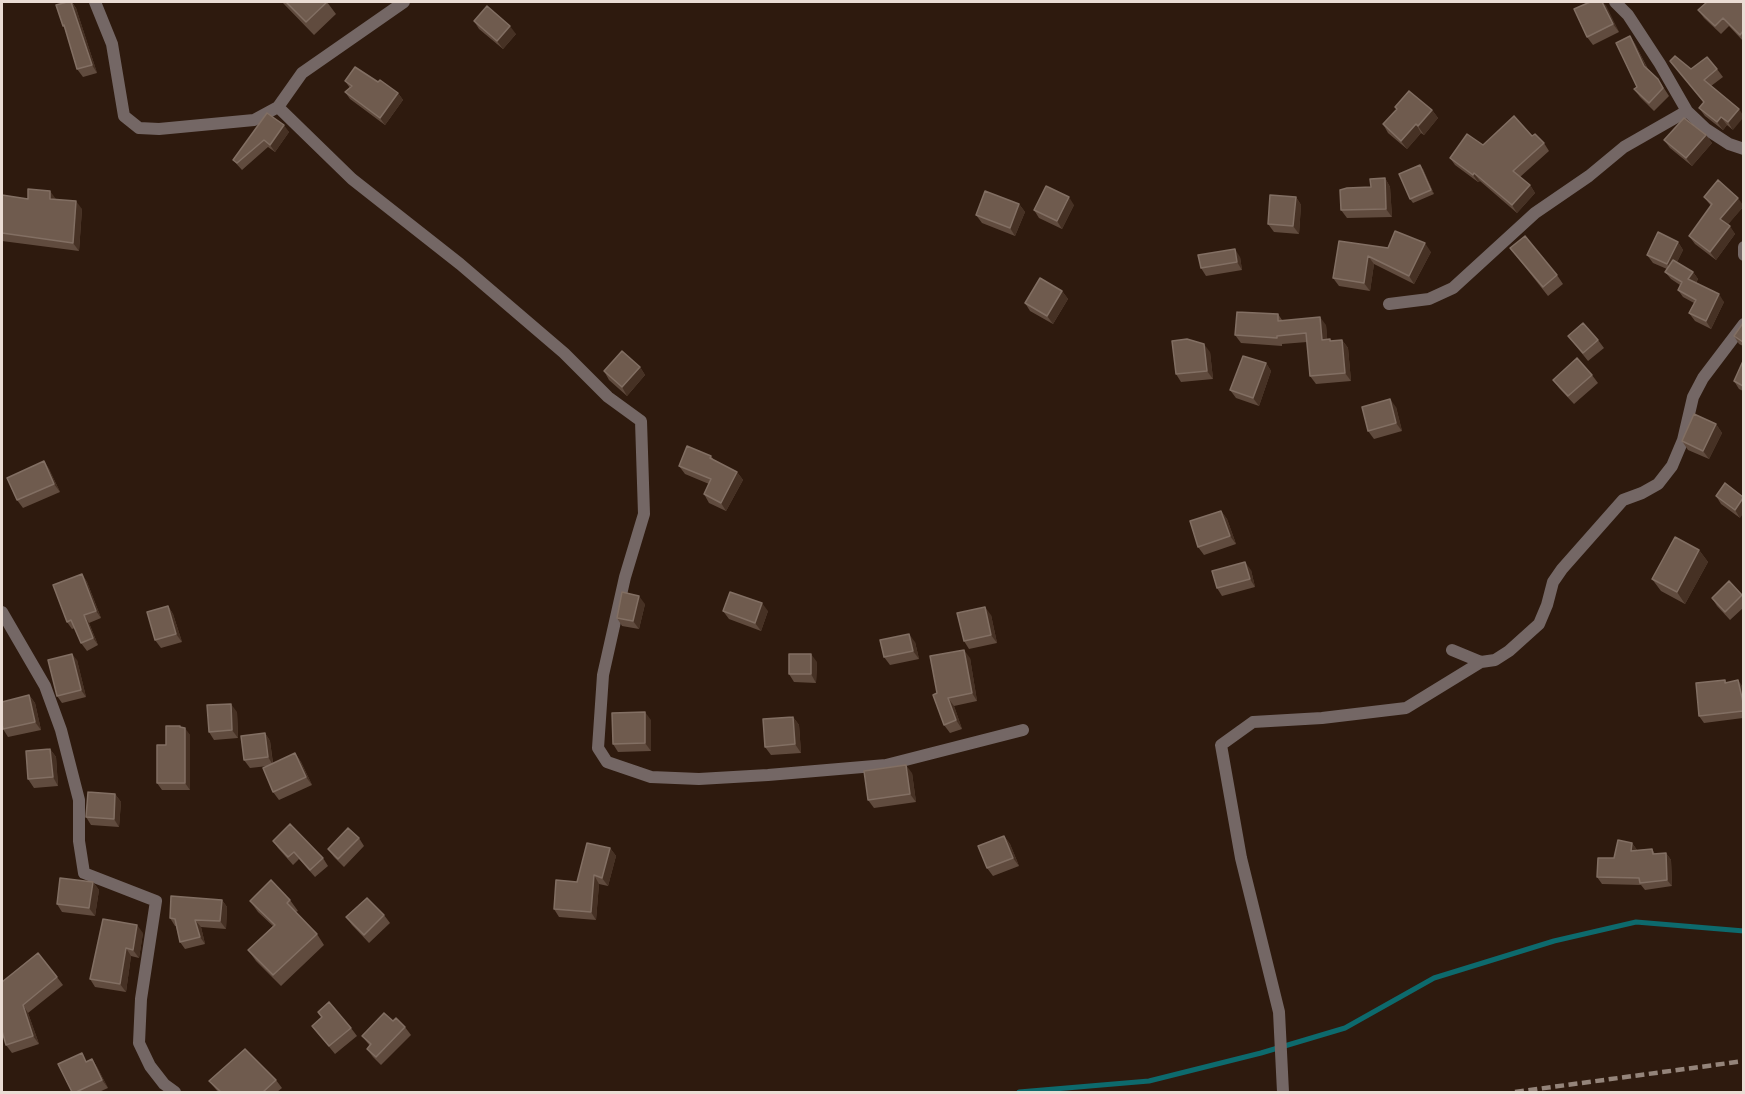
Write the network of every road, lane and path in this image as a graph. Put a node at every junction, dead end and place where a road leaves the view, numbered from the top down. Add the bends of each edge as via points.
1 (95, 2) edge
2 (404, 2) edge
3 (1615, 2) edge
4 (278, 107) junction
5 (1687, 111) junction
6 (1743, 149) edge
7 (1743, 247) edge
8 (1743, 255) edge
9 (1389, 304) dead end
10 (1743, 324) edge
11 (2, 612) edge
12 (1452, 650) dead end
13 (1481, 662) junction
14 (1023, 730) dead end
15 (175, 1092) edge
16 (1283, 1092) edge

1 - 4 street via 111,44 124,116 139,128 254,120
2 - 4 street via 302,73
3 - 5 street via 1634,24
4 - 14 street via 352,179 460,264 564,353 608,397 641,421 644,514 603,675 598,748 607,762 651,777 791,773 886,765
5 - 6 street via 1706,129
5 - 9 street via 1624,147 1535,213 1453,288 1429,298
7 - 8 street
10 - 13 street via 1693,397 1672,466 1658,484 1623,500 1562,569 1553,582 1539,624 1509,651 1495,660
11 - 15 street via 45,686 61,730 79,801 78,842 84,873 156,901 141,999 139,1043 150,1066
12 - 13 street
13 - 16 street via 1406,708 1253,722 1221,745 1241,858 1279,1012

